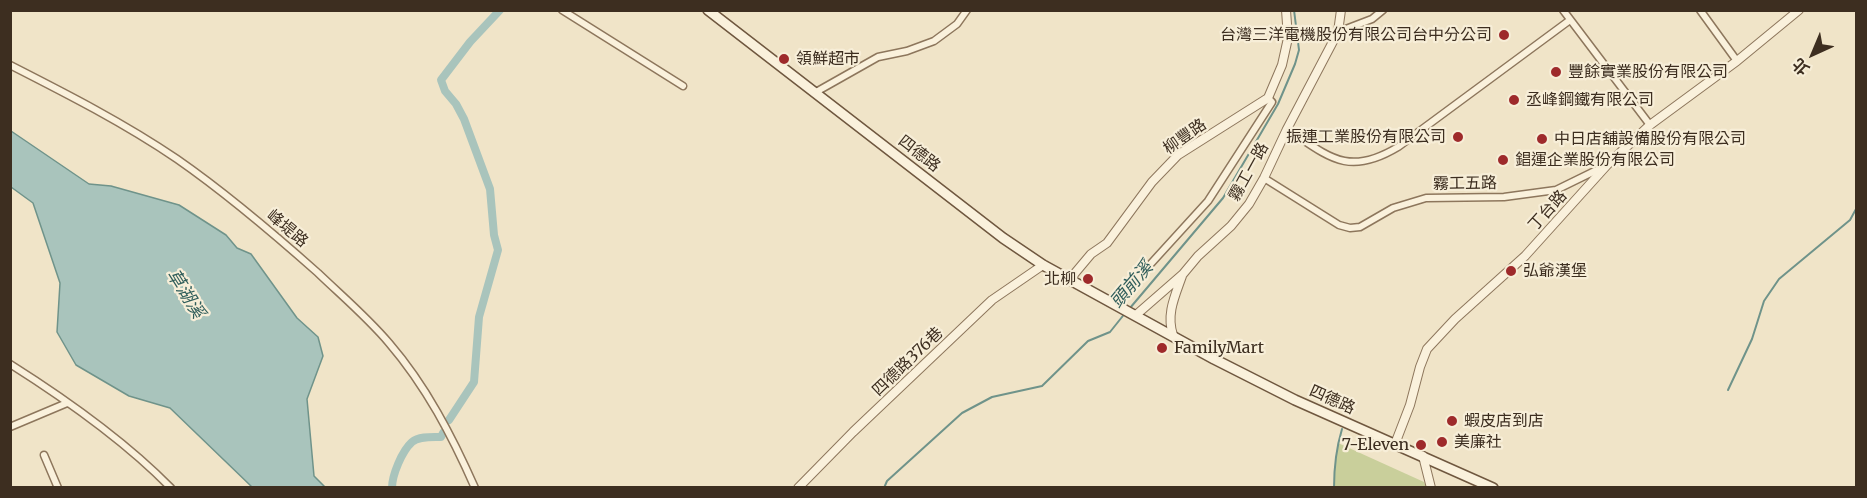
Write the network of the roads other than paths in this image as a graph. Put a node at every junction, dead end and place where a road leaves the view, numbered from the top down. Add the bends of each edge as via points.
1 (561, 10) edge
2 (708, 10) edge
3 (967, 10) edge
4 (1286, 10) edge
5 (1341, 10) edge
6 (1383, 10) edge
7 (1563, 10) edge
8 (1700, 10) edge
9 (1799, 10) edge
10 (1570, 20) junction
11 (1338, 32) junction
12 (1737, 60) junction
13 (10, 65) edge
14 (683, 86) dead end
15 (816, 92) junction
16 (1268, 98) junction
17 (1650, 125) junction
18 (1287, 129) junction
19 (1608, 164) junction
20 (1264, 178) junction
21 (1044, 265) junction
22 (1182, 274) junction
23 (1070, 279) junction
24 (1118, 304) junction
25 (1134, 314) junction
26 (1173, 335) junction
27 (10, 364) edge
28 (67, 403) junction
29 (10, 426) edge
30 (1395, 444) junction
31 (44, 455) dead end
32 (1423, 456) junction
33 (58, 488) edge
34 (171, 488) edge
35 (475, 488) edge
36 (798, 488) edge
37 (1431, 488) edge
38 (1493, 488) edge

1 - 14 street
2 - 15 main road, 四德路
3 - 15 street via 957,24 934,41 878,57
4 - 16 street via 1288,38
5 - 11 street, 霧工一路
6 - 11 street via 1372,19
7 - 10 street
8 - 12 street
9 - 12 street, 丁台路
10 - 17 street
10 - 18 street via 1398,147 1370,160 1346,162 1326,155
11 - 18 street, 霧工一路
12 - 17 street, 丁台路
13 - 35 street, 峰堤路 via 67,93 176,159 280,239 389,343 424,389
15 - 21 main road, 四德路 via 1003,238
16 - 23 street, 柳豐路 via 1178,154 1107,243 1091,254
16 - 24 street via 1272,102 1208,201
17 - 19 street, 丁台路
18 - 20 street, 霧工一路
19 - 20 street, 霧工五路 via 1556,190 1504,197 1426,198 1350,228
19 - 30 street, 丁台路 via 1525,256 1427,350
20 - 22 street, 霧工一路 via 1231,226
21 - 23 main road, 四德路
21 - 36 street, 四德路376巷 via 992,300
22 - 25 street, 霧工一路
22 - 26 street via 1168,322
23 - 24 main road, 四德路
24 - 25 main road, 四德路
25 - 26 main road, 四德路
26 - 30 main road, 四德路 via 1295,400
27 - 28 street
28 - 29 street
28 - 34 street
30 - 32 main road, 四德路
31 - 33 street
32 - 37 street
32 - 38 main road, 四德路

